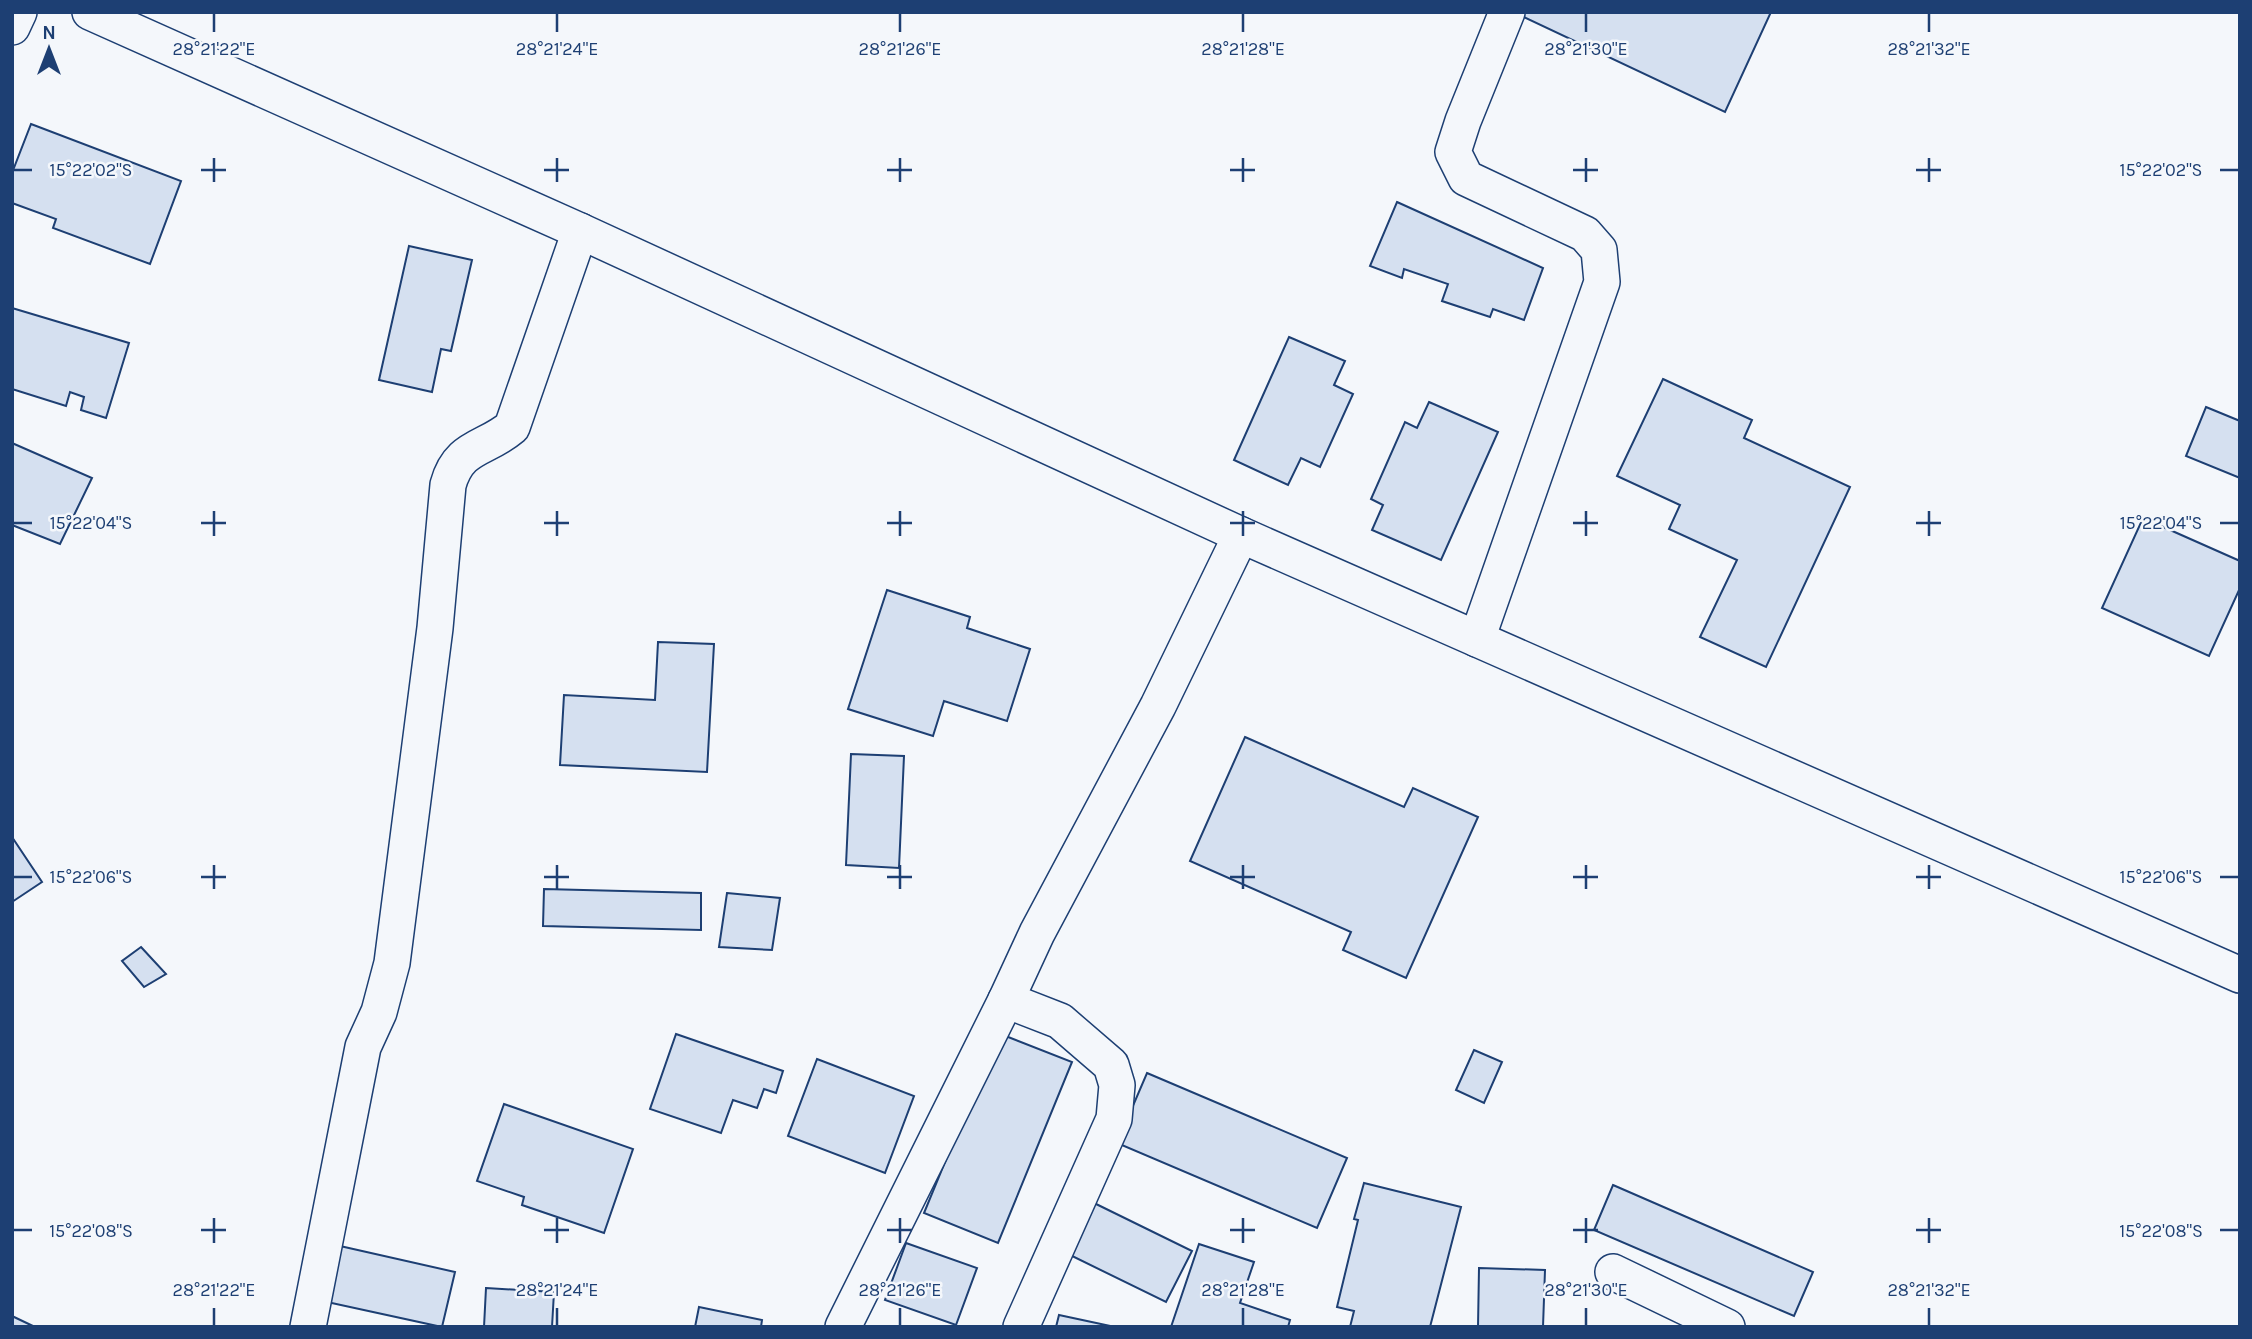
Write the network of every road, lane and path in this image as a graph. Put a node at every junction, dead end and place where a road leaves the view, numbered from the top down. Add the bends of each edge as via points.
1 (19, 12) edge
2 (90, 12) edge
3 (1507, 12) edge
4 (12, 27) edge
5 (580, 231) junction
6 (1241, 535) junction
7 (1477, 639) junction
8 (2240, 975) edge
9 (1006, 1000) junction
10 (1613, 1272) dead end
11 (307, 1327) edge
12 (843, 1327) edge
13 (1021, 1327) edge
14 (1727, 1327) edge

1 - 4 street
2 - 5 street
3 - 7 street via 1453,152 1466,178 1585,234 1599,250 1602,282
5 - 6 street
5 - 11 street via 512,427 462,457 448,485 393,962 363,1047
6 - 7 street
6 - 9 street
7 - 8 street
9 - 12 street
9 - 13 street via 1060,1021 1111,1065 1117,1085 1114,1119
10 - 14 street

